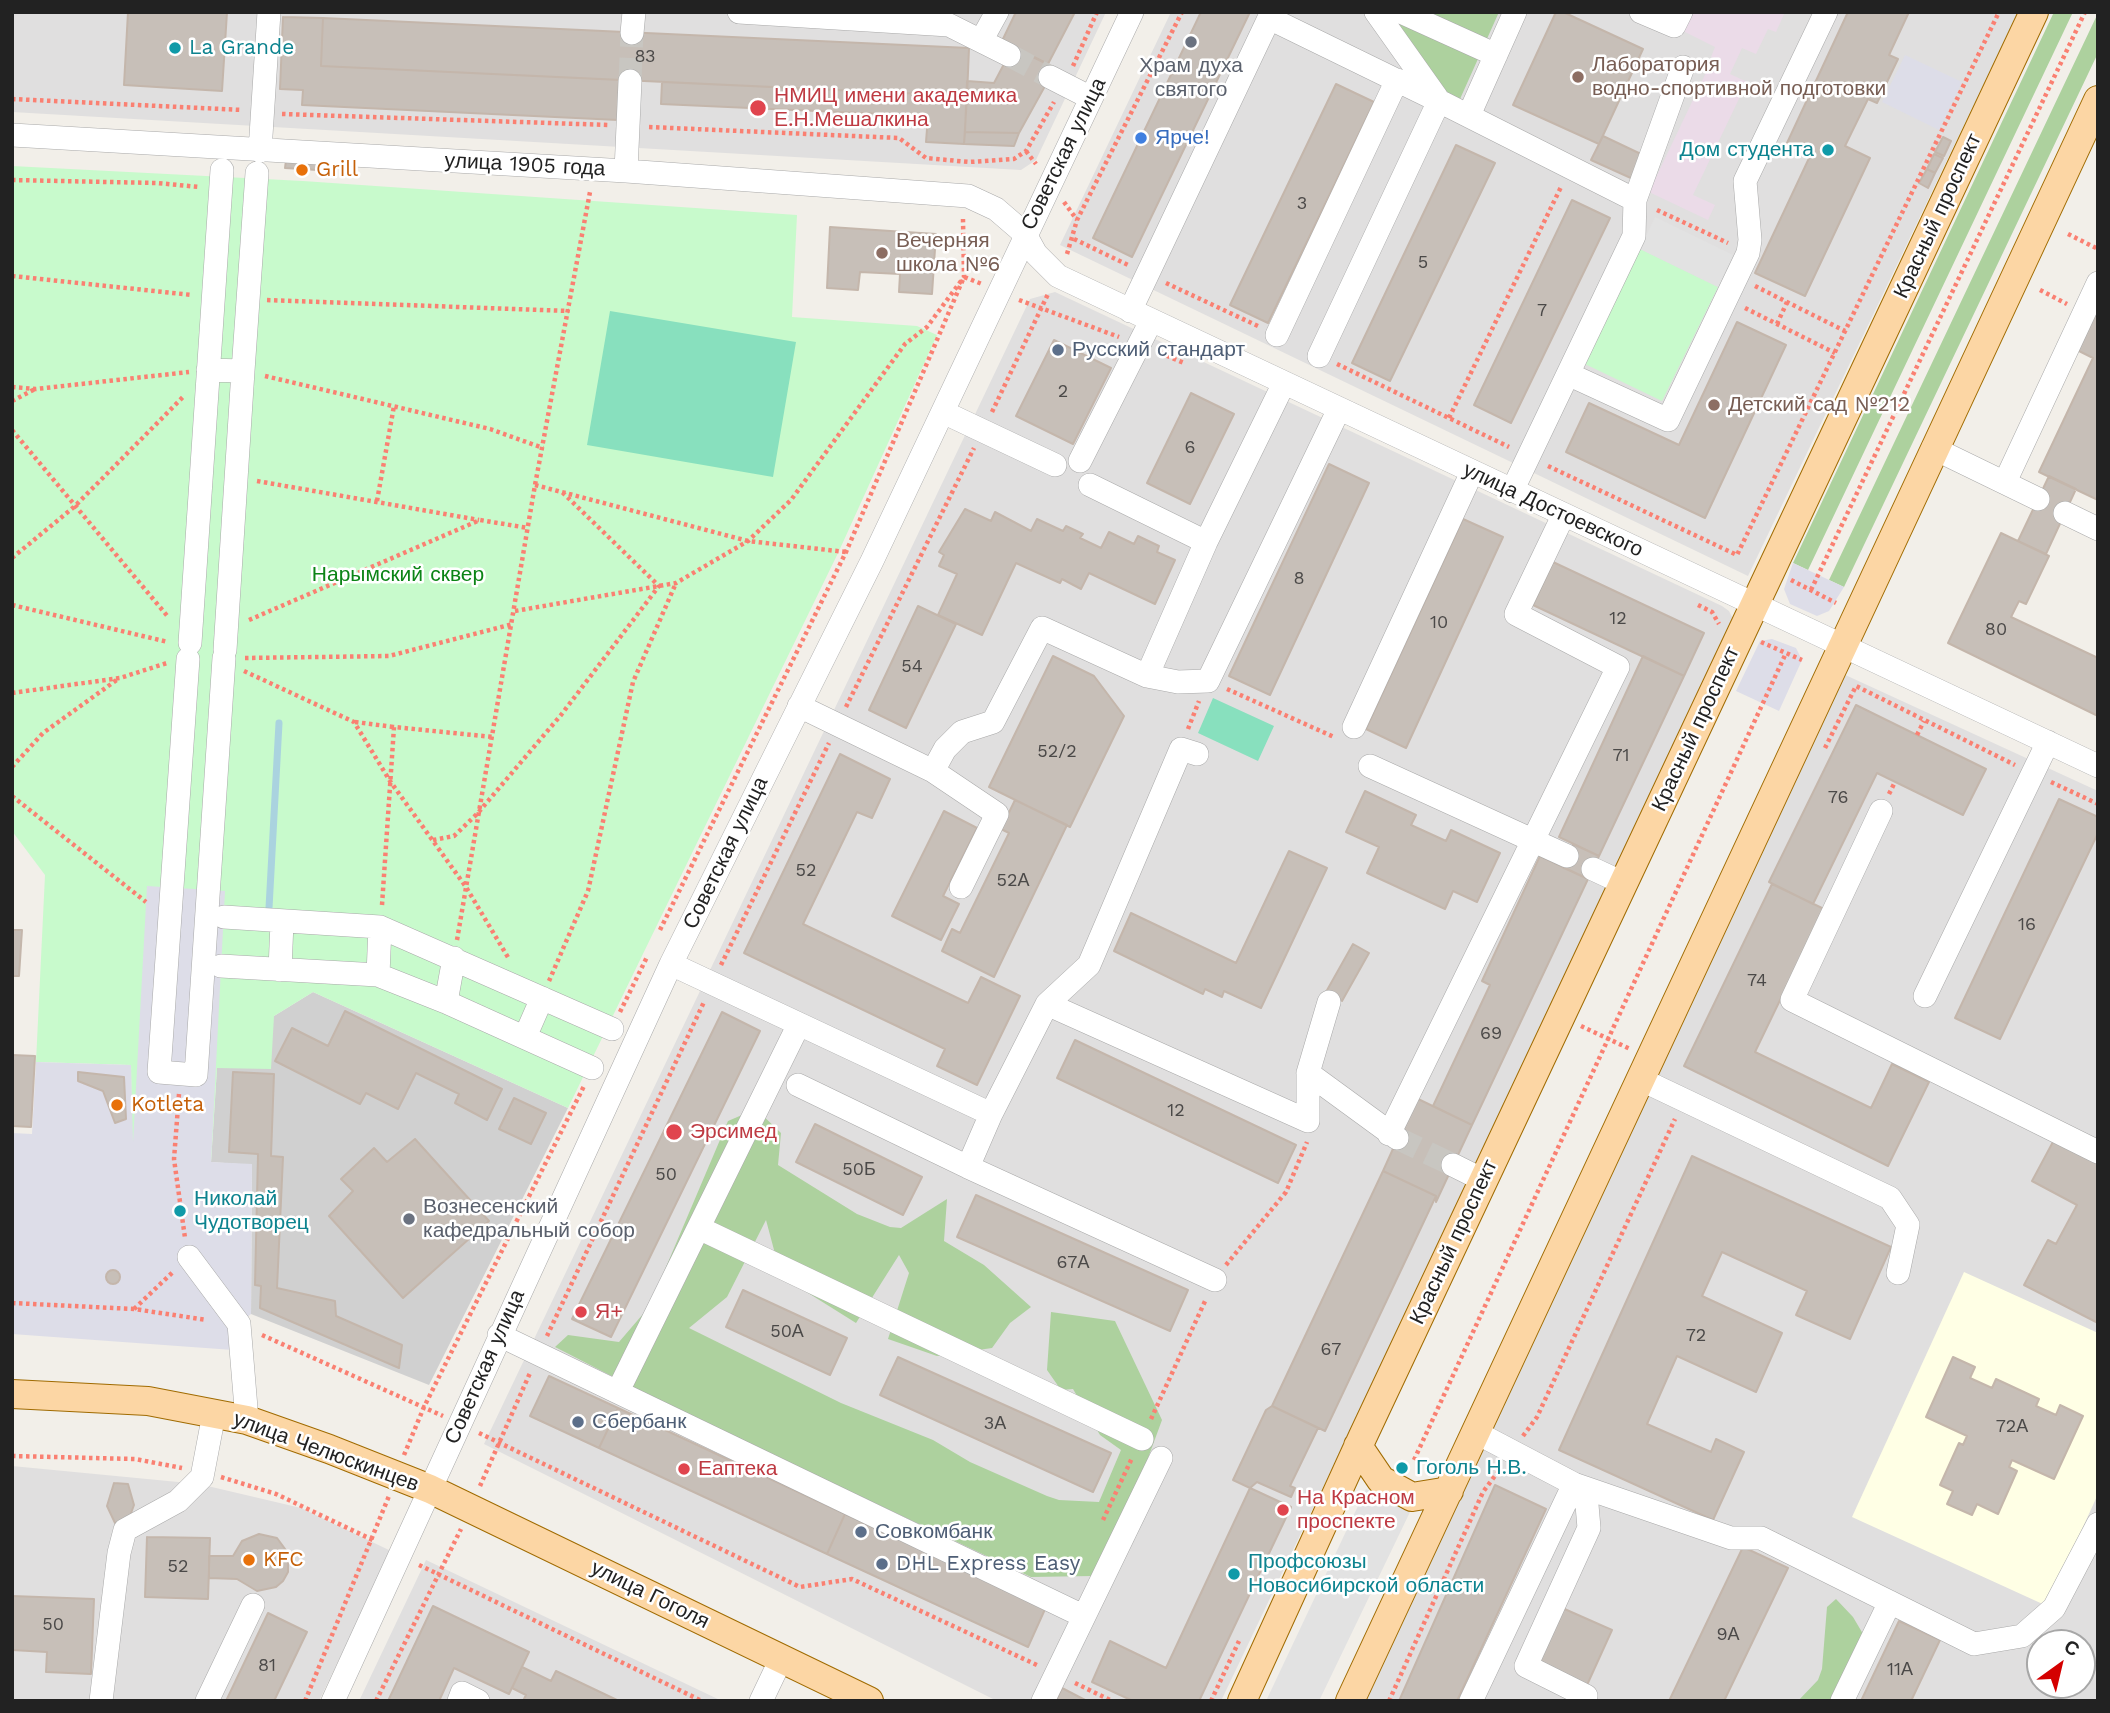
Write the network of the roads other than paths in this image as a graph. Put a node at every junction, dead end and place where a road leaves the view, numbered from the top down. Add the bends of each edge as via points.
1 (270, 12) edge
2 (739, 12) edge
3 (997, 12) edge
4 (1132, 12) edge
5 (1376, 12) edge
6 (1401, 12) edge
7 (1515, 12) edge
8 (1641, 12) edge
9 (1681, 12) edge
10 (1826, 12) edge
11 (2034, 12) edge
12 (1270, 15) edge
13 (981, 41) junction
14 (1009, 55) tunnel mouth
15 (1496, 55) junction
16 (1683, 67) dead end
17 (1057, 80) tunnel mouth
18 (1397, 80) junction
19 (630, 81) tunnel mouth
20 (1091, 98) junction
21 (2098, 100) edge
22 (1439, 101) junction
23 (1469, 115) junction
24 (12, 135) edge
25 (258, 162) junction
26 (626, 171) junction
27 (222, 180) road end
28 (1634, 200) junction
29 (1025, 234) junction
30 (2098, 283) edge
31 (1140, 316) junction
32 (1277, 335) road end
33 (1319, 356) road end
34 (208, 369) junction
35 (243, 371) junction
36 (1568, 374) junction
37 (1284, 383) junction
38 (1339, 409) junction
39 (943, 412) junction
40 (1933, 448) junction
41 (1080, 461) dead end
42 (1055, 465) dead end
43 (1472, 472) junction
44 (201, 475) junction
45 (237, 477) junction
46 (2005, 482) junction
47 (1090, 485) dead end
48 (1512, 491) junction
49 (2038, 499) dead end
50 (2065, 513) dead end
51 (1563, 516) junction
52 (2098, 529) edge
53 (1206, 542) junction
54 (1755, 605) junction
55 (1841, 645) junction
56 (225, 650) junction
57 (188, 651) junction
58 (1147, 676) junction
59 (799, 706) junction
60 (1346, 733) road end
61 (2048, 742) junction
62 (1197, 754) dead end
63 (181, 761) junction
64 (217, 765) junction
65 (1370, 766) dead end
66 (2098, 766) edge
67 (933, 771) junction
68 (1881, 811) dead end
69 (1534, 841) junction
70 (1567, 856) dead end
71 (1593, 869) dead end
72 (1623, 883) junction
73 (961, 887) dead end
74 (224, 917) dead end
75 (282, 922) junction
76 (380, 927) junction
77 (454, 958) junction
78 (671, 964) junction
79 (221, 966) dead end
80 (280, 970) junction
81 (378, 975) junction
82 (536, 995) junction
83 (1924, 996) dead end
84 (446, 1002) junction
85 (1329, 1002) dead end
86 (1047, 1004) junction
87 (799, 1024) junction
88 (612, 1029) road end
89 (525, 1037) junction
90 (593, 1068) road end
91 (1647, 1070) junction
92 (1308, 1073) junction
93 (798, 1085) dead end
94 (991, 1114) junction
95 (2098, 1152) edge
96 (1453, 1165) tunnel mouth
97 (968, 1167) junction
98 (1483, 1180) junction
99 (699, 1228) junction
100 (189, 1257) dead end
101 (1898, 1273) dead end
102 (1215, 1280) road end
103 (499, 1335) junction
104 (618, 1391) junction
105 (12, 1394) edge
106 (214, 1414) junction
107 (247, 1420) junction
108 (1477, 1433) junction
109 (1142, 1439) road end
110 (1358, 1446) junction
111 (1161, 1458) dead end
112 (1573, 1484) junction
113 (430, 1489) junction
114 (1448, 1491) junction
115 (2098, 1524) edge
116 (1890, 1602) junction
117 (253, 1605) dead end
118 (1083, 1616) junction
119 (781, 1659) junction
120 (1586, 1696) dead end
121 (101, 1701) edge
122 (207, 1701) edge
123 (333, 1701) edge
124 (458, 1701) edge
125 (478, 1701) edge
126 (761, 1701) edge
127 (869, 1701) edge
128 (1043, 1701) edge
129 (1242, 1701) edge
130 (1350, 1701) edge
131 (1471, 1701) edge
132 (1842, 1701) edge

1 - 25 street
2 - 13 street via 949,25
3 - 13 street
4 - 20 street, Советская улица
5 - 22 street
6 - 15 street
7 - 15 street
8 - 9 street via 1674,26
10 - 36 street via 1745,181 1748,253 1668,420
11 - 54 main road, Красный проспект
12 - 18 street
12 - 31 street via 1146,273
13 - 14 street
15 - 23 street
16 - 28 street
17 - 20 street
18 - 22 street
18 - 32 street
19 - 26 street
20 - 29 street, Советская улица
21 - 40 main road
22 - 23 street
22 - 33 street
23 - 28 street
24 - 25 street, улица 1905 года
25 - 26 street, улица 1905 года
25 - 35 street
26 - 29 street, улица 1905 года via 968,196 996,209
27 - 34 street
28 - 36 street via 1634,236
29 - 31 street, улица Достоевского via 1036,254 1058,276
29 - 39 street, Советская улица
30 - 46 street
31 - 37 street, улица Достоевского
31 - 41 street via 1138,344
34 - 35 street
34 - 44 street
35 - 45 street
36 - 48 street
37 - 38 street, улица Достоевского
37 - 53 street
38 - 43 street, улица Достоевского
38 - 58 street via 1208,681
39 - 42 street
39 - 59 street, Советская улица
40 - 46 street
40 - 55 main road
43 - 48 street, улица Достоевского
43 - 60 street
44 - 45 street
44 - 57 street
45 - 56 street
46 - 49 street
47 - 53 street
48 - 51 street, улица Достоевского
50 - 52 street
51 - 54 street, улица Достоевского
51 - 69 street via 1516,614 1618,667
53 - 58 street
54 - 55 street, улица Достоевского
54 - 72 main road, Красный проспект
55 - 61 street, улица Достоевского
55 - 91 main road
56 - 57 street via 218,668 206,672 195,668
56 - 64 street
57 - 63 street
58 - 67 street via 1042,628 993,722 962,732
59 - 67 street
59 - 78 street, Советская улица
61 - 66 street, улица Достоевского
61 - 83 street
62 - 86 street via 1181,749 1089,965
63 - 64 street
63 - 64 street via 159,1072 196,1076
65 - 69 street
67 - 73 street via 997,814
68 - 95 street via 1791,1000
69 - 70 street
69 - 92 street via 1393,1136
71 - 72 street
72 - 98 main road, Красный проспект
74 - 75 street
75 - 76 street
75 - 80 street
76 - 77 street
76 - 81 street
77 - 82 street
77 - 84 street
78 - 87 street
78 - 103 street, Советская улица
79 - 80 street
80 - 81 street
81 - 84 street
82 - 88 street
82 - 89 street
84 - 89 street
85 - 92 street
86 - 92 street via 1308,1121
86 - 94 street
87 - 94 street
87 - 99 street
89 - 90 street
91 - 101 street via 1684,1100 1891,1198 1908,1225
91 - 108 main road
93 - 97 street
94 - 97 street
96 - 98 street
97 - 102 street
98 - 110 main road, Красный проспект
99 - 104 street
99 - 109 street
100 - 107 street via 239,1324
103 - 104 street
103 - 113 street, Советская улица
104 - 118 street
105 - 106 main road, улица Челюскинцев via 148,1401
106 - 107 main road, улица Челюскинцев
106 - 121 street via 202,1478 178,1502 125,1530
107 - 113 main road, улица Челюскинцев
108 - 112 street
108 - 114 main road
110 - 114 main road via 1381,1480 1412,1497
110 - 129 main road, Красный проспект
111 - 118 street
112 - 116 street via 1731,1538 1761,1538
112 - 120 street via 1587,1505 1589,1528 1526,1667
112 - 131 street
113 - 119 main road, улица Гоголя
113 - 123 street, Советская улица
114 - 130 main road
115 - 116 street via 2054,1608 2022,1636 1974,1644
116 - 132 street
117 - 122 street
118 - 128 street
119 - 126 street
119 - 127 main road, улица Гоголя
124 - 125 street via 462,1693

